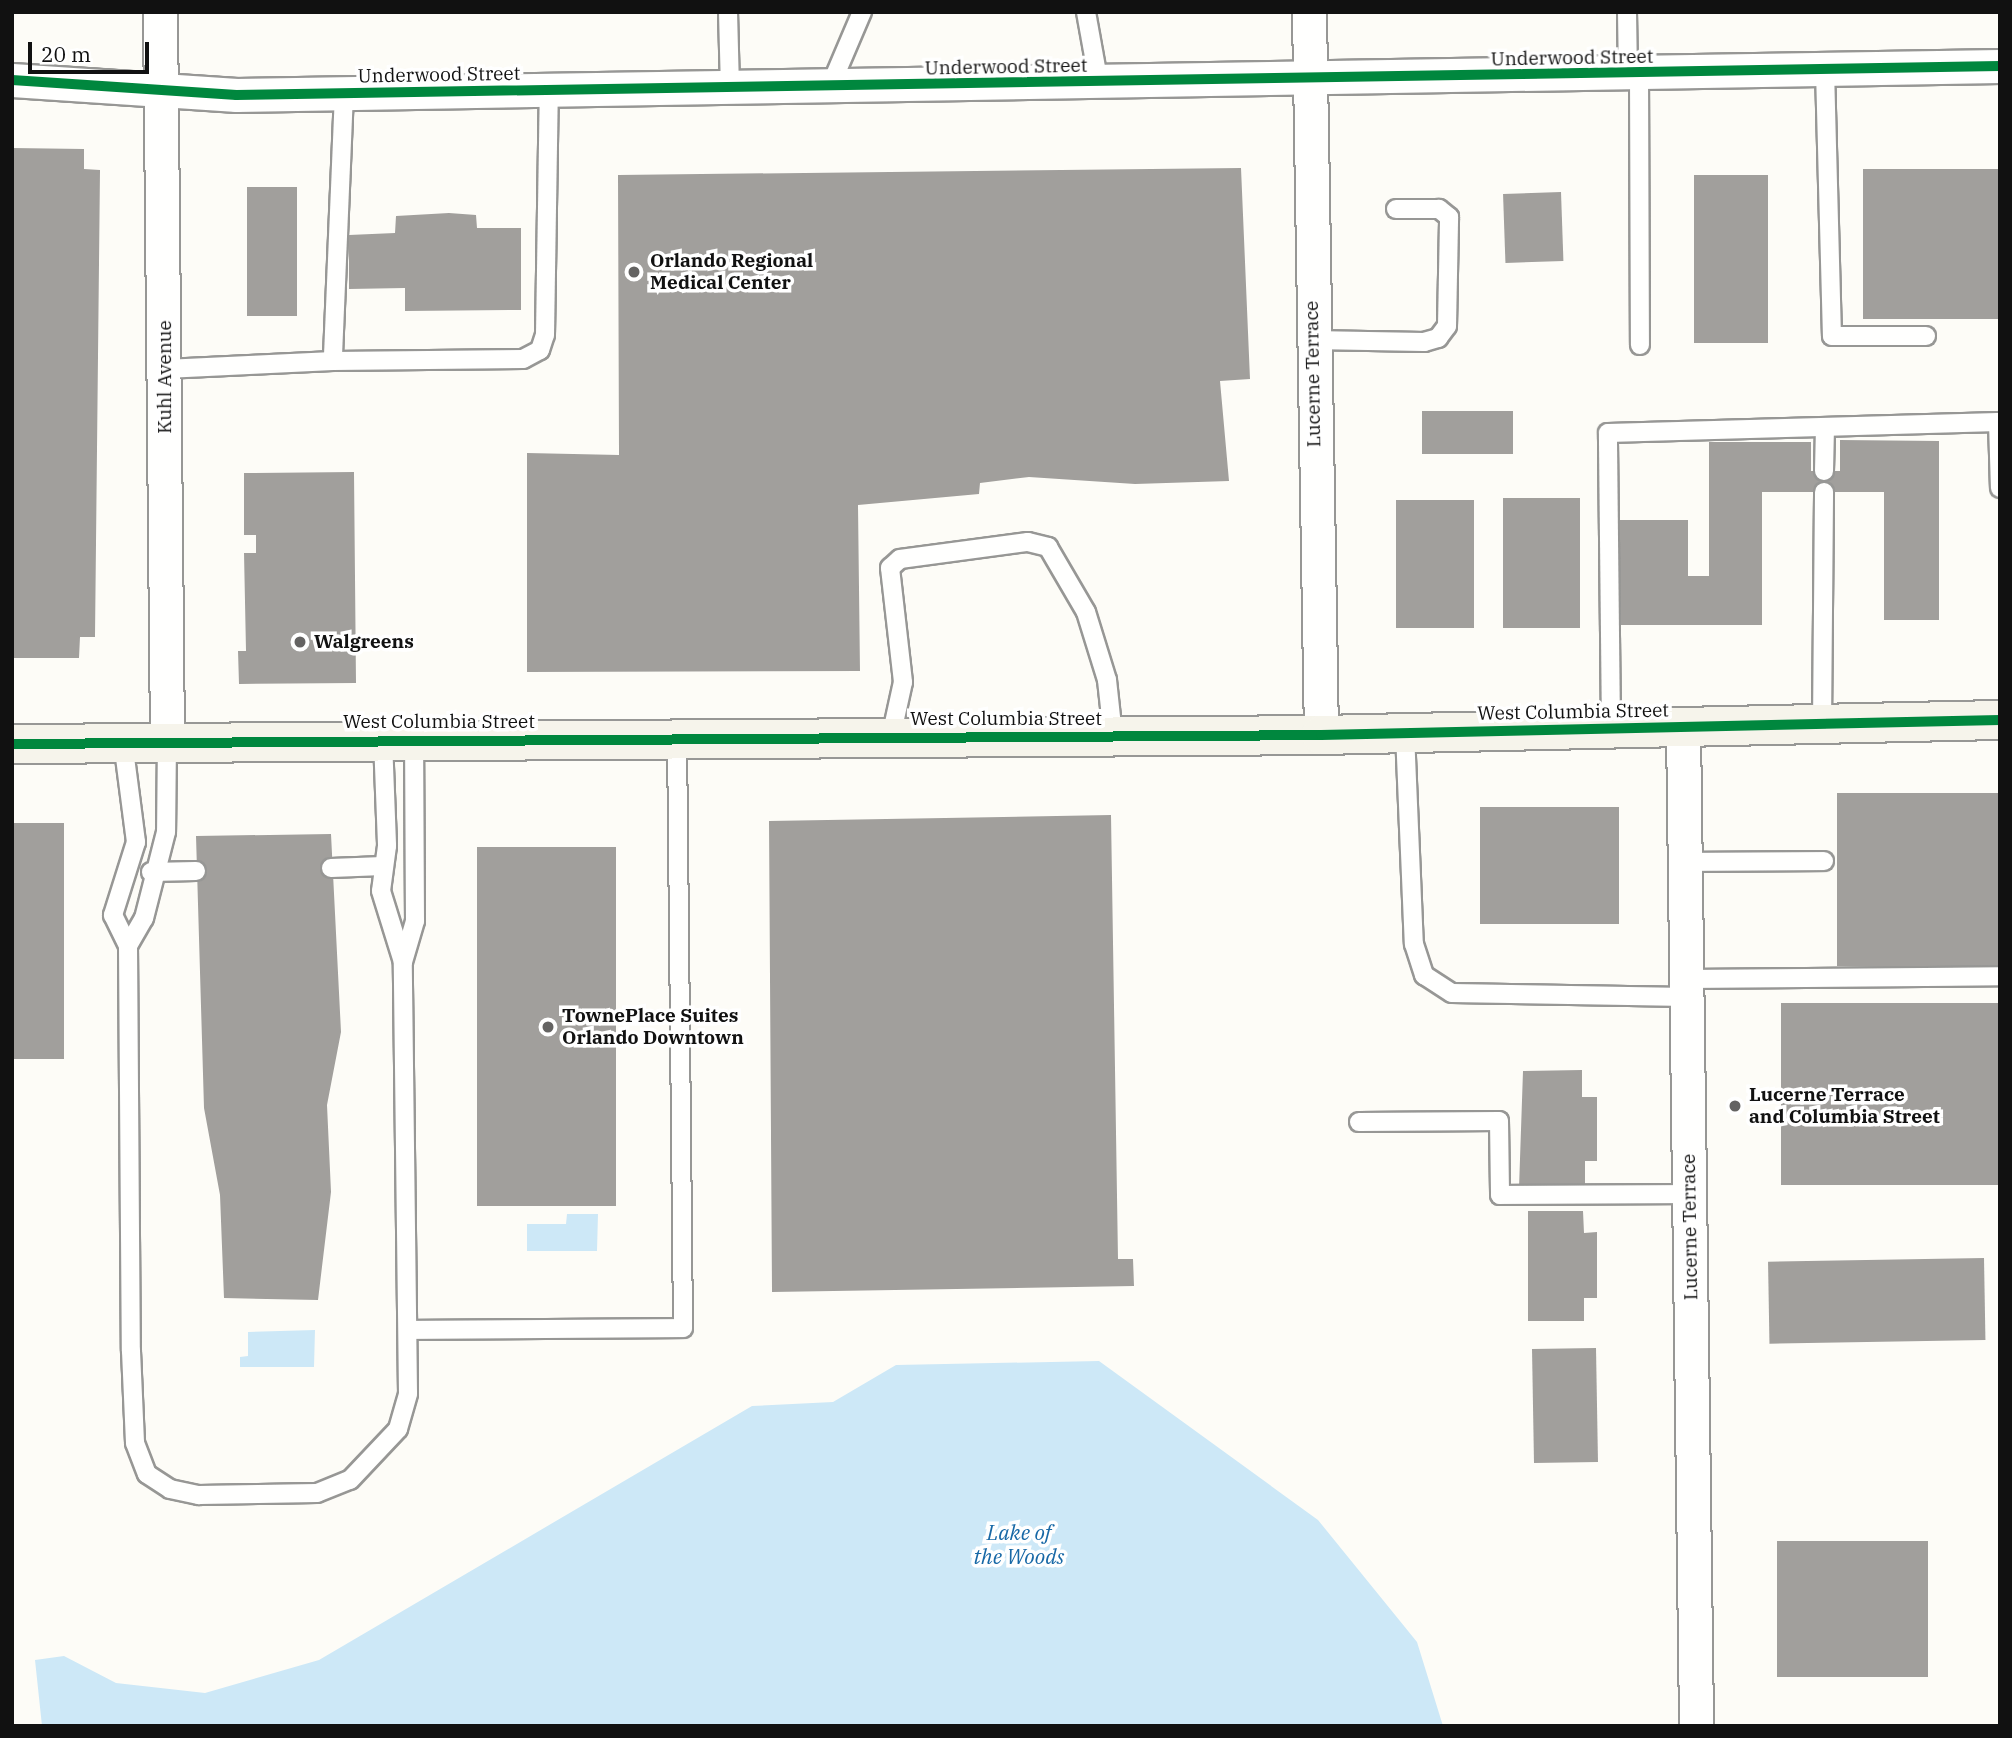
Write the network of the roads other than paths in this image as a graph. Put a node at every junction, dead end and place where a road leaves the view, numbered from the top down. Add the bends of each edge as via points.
1 (160, 12) edge
2 (728, 12) edge
3 (862, 12) edge
4 (1086, 12) edge
5 (1309, 12) edge
6 (1627, 12) edge
7 (2000, 66) edge
8 (1825, 71) junction
9 (1633, 74) junction
10 (12, 80) edge
11 (1310, 81) junction
12 (1099, 84) junction
13 (830, 87) junction
14 (730, 88) junction
15 (161, 89) junction
16 (549, 91) junction
17 (344, 93) junction
18 (1396, 209) dead end
19 (1926, 336) dead end
20 (1312, 341) junction
21 (1640, 345) dead end
22 (333, 361) junction
23 (165, 369) junction
24 (1825, 427) junction
25 (1824, 471) dead end
26 (2000, 488) edge
27 (1824, 496) dead end
28 (2000, 720) edge
29 (1822, 725) junction
30 (1683, 728) junction
31 (1611, 729) junction
32 (1405, 733) junction
33 (1113, 735) junction
34 (1321, 735) junction
35 (891, 737) junction
36 (677, 738) junction
37 (399, 740) junction
38 (167, 741) junction
39 (123, 742) junction
40 (12, 744) edge
41 (1824, 861) dead end
42 (1685, 862) junction
43 (383, 866) junction
44 (331, 868) dead end
45 (196, 871) dead end
46 (151, 872) junction
47 (128, 946) junction
48 (403, 962) junction
49 (2000, 976) edge
50 (1687, 988) junction
51 (1359, 1122) dead end
52 (1690, 1194) junction
53 (408, 1330) junction
54 (1696, 1726) edge

1 - 15 street, Kuhl Avenue
2 - 14 lane
3 - 13 lane
4 - 12 lane
5 - 11 street, Lucerne Terrace
6 - 9 lane
7 - 8 street, Underwood Street
8 - 9 street, Underwood Street
8 - 19 lane via 1832,336
9 - 11 street, Underwood Street
9 - 21 lane
10 - 15 street, Underwood Street
11 - 12 street, Underwood Street
11 - 20 street, Lucerne Terrace
12 - 13 street, Underwood Street
13 - 14 street, Underwood Street
14 - 16 street, Underwood Street
15 - 17 street, Underwood Street
15 - 23 street, Kuhl Avenue
16 - 17 street, Underwood Street
16 - 22 lane via 540,350 523,359
17 - 22 lane
18 - 20 lane via 1439,209 1449,217 1447,326 1438,338 1424,342
20 - 34 street, Lucerne Terrace
22 - 23 lane
23 - 38 street, Kuhl Avenue
24 - 25 lane
24 - 26 lane via 1998,422
24 - 31 lane via 1608,433
27 - 29 lane
28 - 29 street, West Columbia Street
29 - 30 street, West Columbia Street
30 - 31 street, West Columbia Street
30 - 42 street, Lucerne Terrace
31 - 32 street, West Columbia Street
32 - 34 street, West Columbia Street
32 - 50 lane via 1414,944 1424,975 1452,993
33 - 34 street, West Columbia Street
33 - 35 street, West Columbia Street
33 - 35 lane via 1107,680 1086,612 1048,547 1028,542 900,559 890,568 903,682
35 - 36 street, West Columbia Street
36 - 37 street, West Columbia Street
36 - 53 lane via 683,1328
37 - 38 street, West Columbia Street
37 - 43 lane
37 - 48 lane via 415,921
38 - 39 street, West Columbia Street
38 - 46 lane via 166,832
39 - 40 street, West Columbia Street
39 - 47 lane via 136,842 113,915
41 - 42 lane
42 - 50 street, Lucerne Terrace
43 - 44 lane
43 - 48 lane via 381,891
45 - 46 lane
46 - 47 lane via 144,918
47 - 53 lane via 131,1351 135,1443 147,1474 170,1489 199,1495 317,1493 350,1480 398,1429 408,1393
48 - 53 lane
49 - 50 lane
50 - 52 street, Lucerne Terrace
51 - 52 lane via 1499,1121 1500,1195
52 - 54 street, Lucerne Terrace

